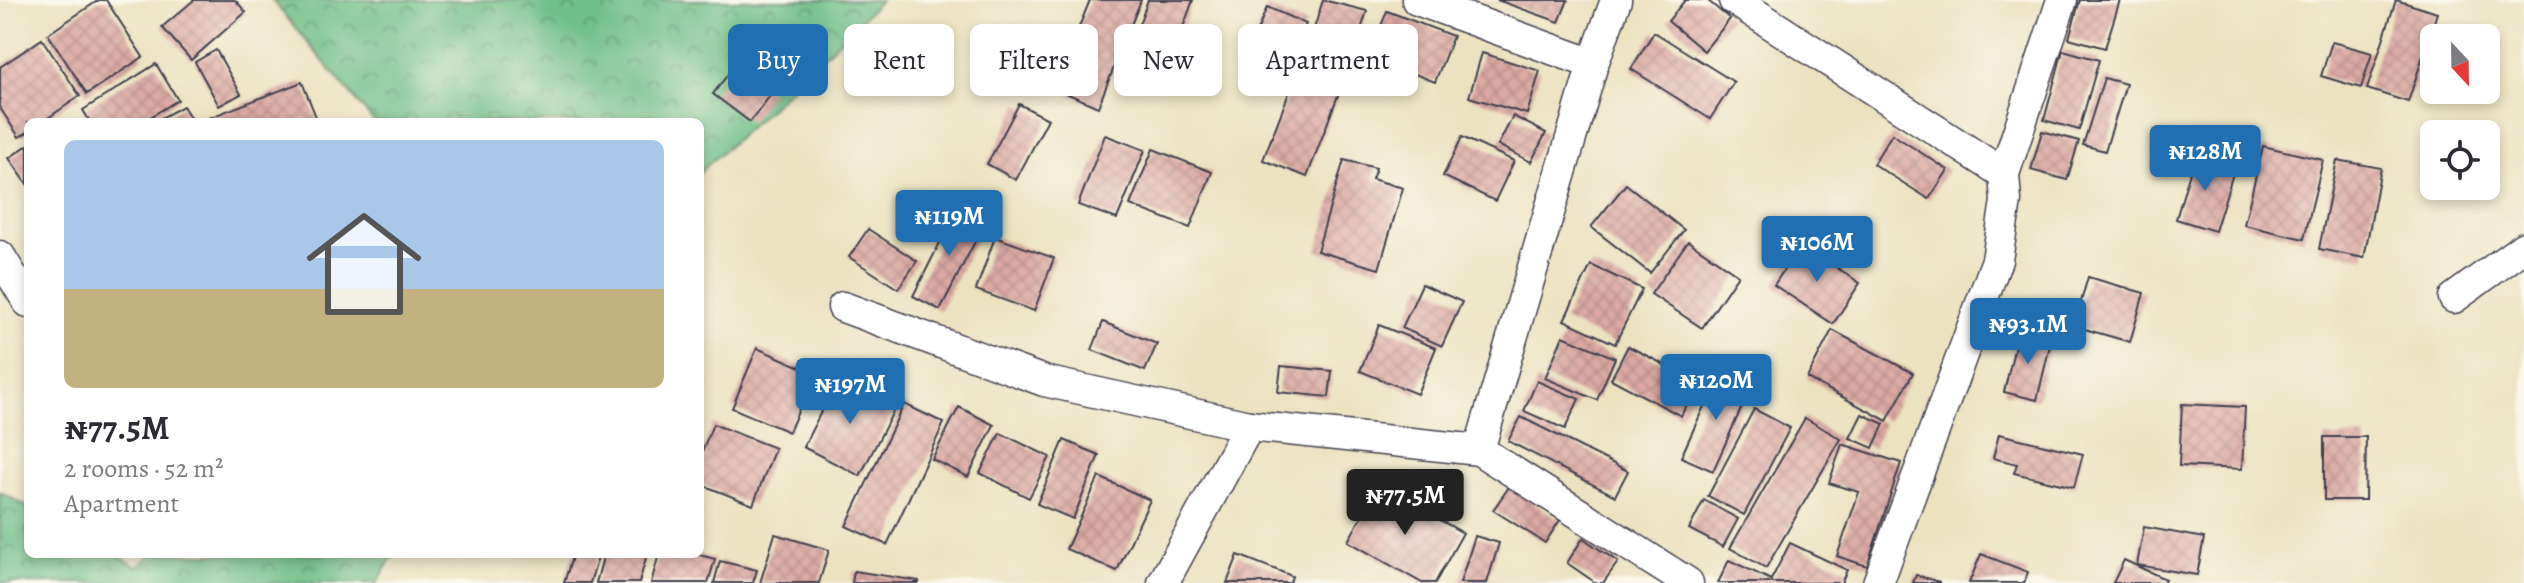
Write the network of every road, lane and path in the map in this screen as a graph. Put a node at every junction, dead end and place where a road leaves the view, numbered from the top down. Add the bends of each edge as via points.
1 (1417, 0) edge
2 (1616, 0) edge
3 (1734, 0) edge
4 (2062, 0) edge
5 (1593, 64) junction
6 (2004, 174) junction
7 (2524, 247) edge
8 (0, 256) edge
9 (24, 295) edge
10 (2454, 298) dead end
11 (843, 307) dead end
12 (1249, 426) junction
13 (1479, 450) junction
14 (1163, 583) edge
15 (1688, 583) edge
16 (1878, 583) edge

1 - 5 street
2 - 5 street
3 - 6 street
4 - 6 street
5 - 13 street
6 - 16 street via 2006,201 1997,260
7 - 10 street
8 - 9 street
11 - 12 street via 1044,381
12 - 13 street
12 - 14 street
13 - 15 street

